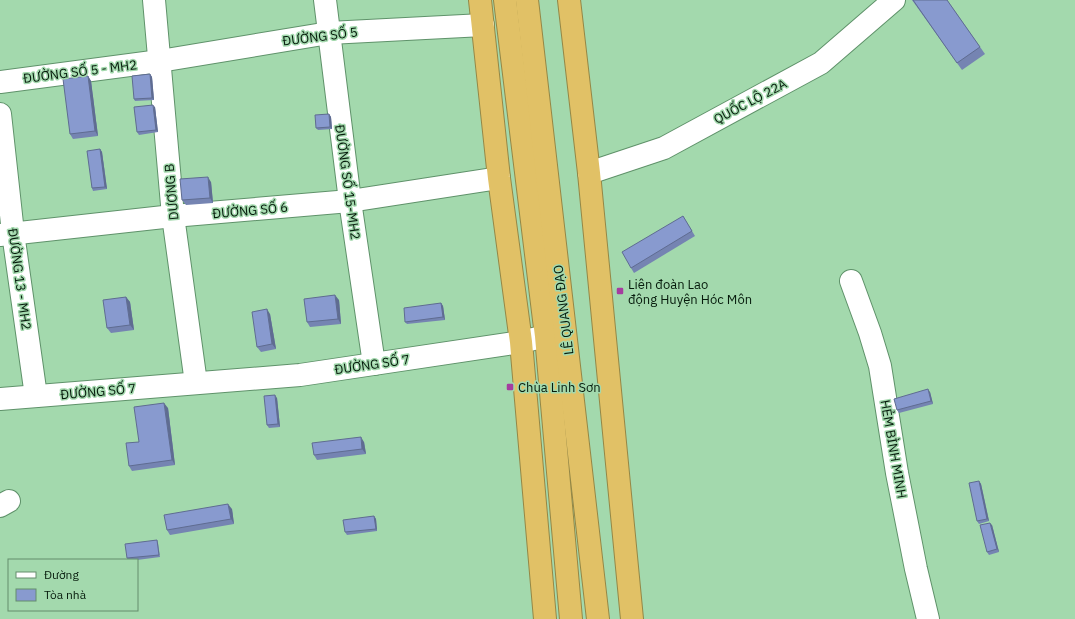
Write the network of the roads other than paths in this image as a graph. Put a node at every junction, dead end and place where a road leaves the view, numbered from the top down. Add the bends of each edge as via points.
1 (154, 0) edge
2 (325, 0) edge
3 (480, 0) edge
4 (505, 0) edge
5 (527, 0) edge
6 (569, 0) edge
7 (894, 0) edge
8 (482, 25) junction
9 (329, 33) junction
10 (160, 61) junction
11 (0, 82) edge
12 (0, 114) edge
13 (589, 173) junction
14 (499, 178) junction
15 (350, 201) junction
16 (173, 216) junction
17 (7, 234) edge
18 (851, 281) dead end
19 (546, 336) junction
20 (521, 342) junction
21 (374, 364) junction
22 (196, 383) junction
23 (36, 396) junction
24 (0, 399) edge
25 (545, 619) edge
26 (571, 619) edge
27 (598, 619) edge
28 (632, 619) edge
29 (928, 619) edge

1 - 10 street, DƯƠNG B
2 - 9 street, ĐƯỜNG SỐ 15-MH2
3 - 8 highway
4 - 19 highway, LÊ QUANG ĐẠO
5 - 27 highway, LÊ QUANG ĐẠO
6 - 13 highway
7 - 13 street, QUỐC LỘ 22A via 821,63 664,148
8 - 9 street, ĐƯỜNG SỐ 5
8 - 14 highway
9 - 10 street, ĐƯỜNG SỐ 5
9 - 15 street, ĐƯỜNG SỐ 15-MH2
10 - 11 street, ĐƯỜNG SỐ 5 - MH2
10 - 16 street, DƯƠNG B
12 - 17 street, ĐƯỜNG 13 - MH2
13 - 28 highway
14 - 15 street, ĐƯỜNG SỐ 6
14 - 20 highway
15 - 16 street, ĐƯỜNG SỐ 6
15 - 21 street, ĐƯỜNG SỐ 15-MH2
16 - 17 street, ĐƯỜNG SỐ 6
16 - 22 street, DƯƠNG B
17 - 23 street, ĐƯỜNG 13 - MH2
18 - 29 street, HẺM BÌNH MINH via 880,366 916,570
19 - 20 street, ĐƯỜNG SỐ 7
19 - 26 highway, LÊ QUANG ĐẠO
20 - 21 street, ĐƯỜNG SỐ 7
20 - 25 highway
21 - 22 street, ĐƯỜNG SỐ 7 via 300,375
22 - 23 street, ĐƯỜNG SỐ 7
23 - 24 street, ĐƯỜNG SỐ 7

